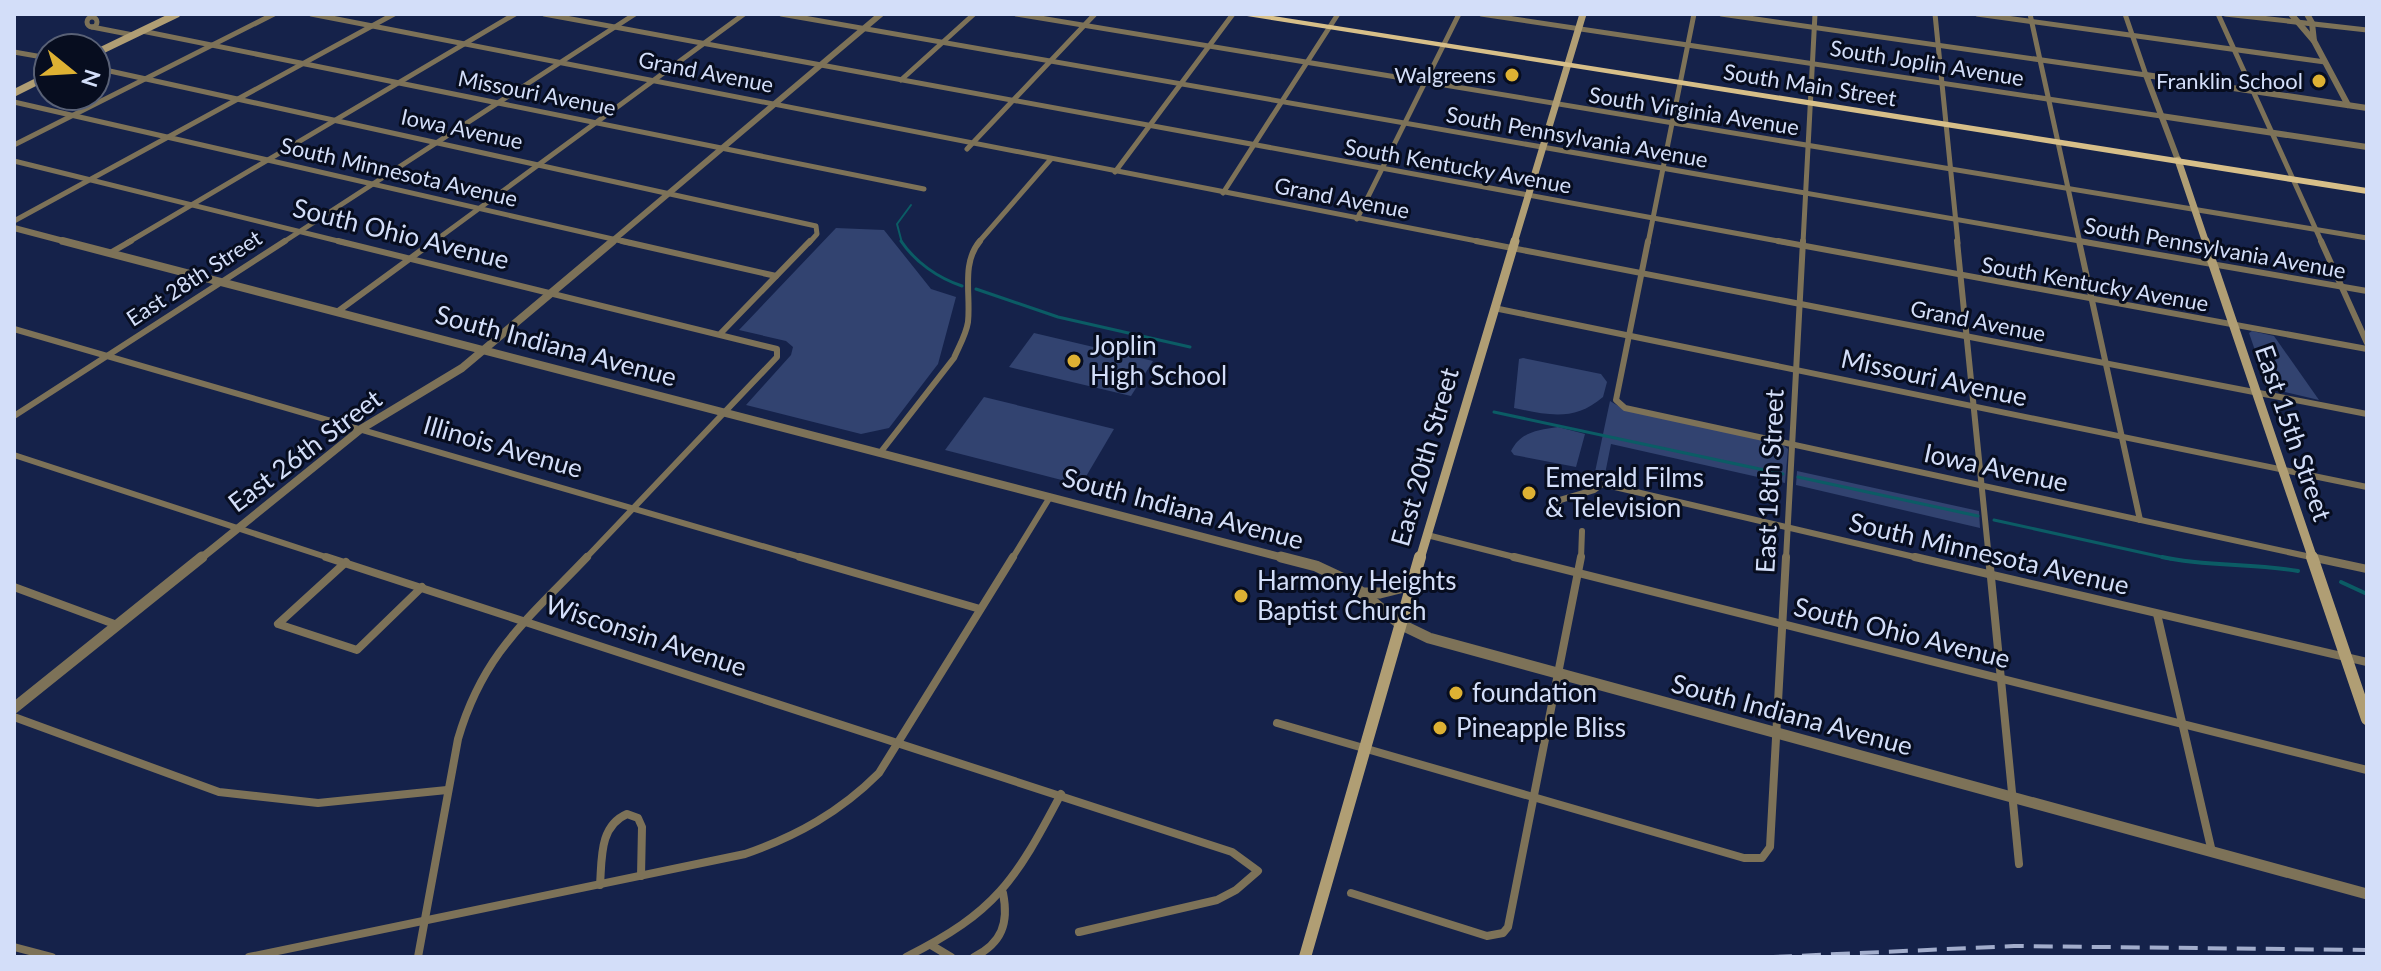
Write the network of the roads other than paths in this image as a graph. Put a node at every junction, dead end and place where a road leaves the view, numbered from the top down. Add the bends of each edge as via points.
1 (177, 14) edge
2 (274, 14) edge
3 (311, 14) edge
4 (394, 14) edge
5 (515, 14) edge
6 (544, 14) edge
7 (635, 14) edge
8 (744, 14) edge
9 (781, 14) edge
10 (881, 14) edge
11 (974, 14) edge
12 (1016, 14) edge
13 (1095, 14) edge
14 (1233, 14) edge
15 (1247, 14) edge
16 (1338, 14) edge
17 (1459, 14) edge
18 (1481, 14) edge
19 (1583, 14) edge
20 (1694, 14) edge
21 (1721, 14) edge
22 (1815, 14) edge
23 (1935, 14) edge
24 (1977, 14) edge
25 (2030, 14) edge
26 (2125, 14) edge
27 (2218, 14) edge
28 (2225, 14) edge
29 (2291, 14) edge
30 (2307, 14) edge
31 (2032, 22) junction
32 (2297, 23) junction
33 (2312, 23) junction
34 (1084, 25) junction
35 (372, 26) junction
36 (92, 27) dead end
37 (615, 27) junction
38 (1330, 27) junction
39 (1815, 27) junction
40 (864, 29) junction
41 (1578, 29) junction
42 (2367, 30) edge
43 (142, 31) junction
44 (133, 35) junction
45 (2132, 36) junction
46 (2314, 41) junction
47 (943, 42) junction
48 (703, 43) junction
49 (464, 44) junction
50 (112, 45) edge
51 (212, 45) junction
52 (1444, 45) junction
53 (1688, 45) junction
54 (1938, 45) junction
55 (1209, 46) junction
56 (2234, 50) junction
57 (2040, 60) junction
58 (1050, 61) junction
59 (2325, 62) junction
60 (560, 63) junction
61 (1307, 63) junction
62 (303, 64) junction
63 (1812, 64) junction
64 (822, 65) junction
65 (1568, 65) junction
66 (112, 72) edge
67 (2146, 75) junction
68 (145, 79) junction
69 (652, 80) junction
70 (901, 80) junction
71 (1425, 82) junction
72 (398, 83) junction
73 (1680, 83) junction
74 (1942, 83) junction
75 (32, 84) edge
76 (1181, 84) junction
77 (2253, 91) junction
78 (14, 93) edge
79 (238, 99) junction
80 (2048, 99) junction
81 (1013, 100) junction
82 (14, 102) edge
83 (1282, 102) junction
84 (497, 103) junction
85 (1811, 103) junction
86 (776, 104) junction
87 (1556, 104) junction
88 (2348, 105) junction
89 (2367, 108) edge
90 (72, 116) junction
91 (2161, 116) junction
92 (335, 120) junction
93 (593, 123) junction
94 (1405, 123) junction
95 (1672, 124) junction
96 (1150, 125) junction
97 (1946, 125) junction
98 (2271, 133) junction
99 (167, 137) junction
100 (437, 142) junction
101 (2058, 142) junction
102 (14, 145) edge
103 (1254, 145) junction
104 (970, 146) junction
105 (1809, 146) junction
106 (2367, 147) edge
107 (724, 148) junction
108 (1542, 148) junction
109 (1051, 159) junction
110 (267, 160) junction
111 (2178, 160) junction
112 (14, 161) edge
113 (538, 164) junction
114 (1382, 169) junction
115 (1663, 169) junction
116 (1952, 170) junction
117 (1115, 172) junction
118 (90, 179) junction
119 (2293, 179) junction
120 (372, 184) junction
121 (924, 189) dead end
122 (2068, 189) junction
123 (2367, 191) edge
124 (670, 192) junction
125 (1223, 193) junction
126 (1807, 194) junction
127 (1527, 195) junction
128 (192, 204) junction
129 (479, 208) junction
130 (2195, 210) junction
131 (1357, 219) junction
132 (1653, 219) junction
133 (1957, 220) junction
134 (14, 221) edge
135 (14, 228) edge
136 (301, 230) junction
137 (2316, 230) junction
138 (2367, 238) edge
139 (615, 239) junction
140 (2080, 241) junction
141 (1803, 246) junction
142 (1511, 249) junction
143 (110, 253) junction
144 (412, 257) junction
145 (2213, 264) junction
146 (1642, 274) junction
147 (776, 276) junction
148 (1963, 276) junction
149 (221, 281) junction
150 (2342, 287) junction
151 (2367, 291) edge
152 (553, 292) junction
153 (2092, 299) junction
154 (1800, 304) junction
155 (1494, 308) junction
156 (337, 312) junction
157 (2233, 325) junction
158 (14, 329) edge
159 (721, 333) junction
160 (1629, 336) junction
161 (1969, 337) junction
162 (2367, 346) edge
163 (483, 350) junction
164 (107, 355) junction
165 (2105, 364) junction
166 (1797, 370) junction
167 (2256, 392) junction
168 (1976, 408) junction
169 (726, 413) junction
170 (2367, 414) edge
171 (14, 416) edge
172 (361, 429) junction
173 (2122, 437) junction
174 (1792, 444) junction
175 (880, 453) junction
176 (14, 455) edge
177 (2283, 470) junction
178 (1983, 486) junction
179 (2367, 487) edge
180 (1050, 497) junction
181 (632, 508) junction
182 (1550, 516) dead end
183 (2140, 520) junction
184 (237, 527) junction
185 (1788, 528) junction
186 (1582, 531) dead end
187 (1427, 535) junction
188 (2313, 558) junction
189 (346, 562) junction
190 (2367, 569) edge
191 (1580, 573) junction
192 (1991, 575) junction
193 (1412, 585) junction
194 (14, 587) edge
195 (422, 587) junction
196 (1362, 593) junction
197 (980, 609) junction
198 (2157, 614) junction
199 (526, 620) junction
200 (1400, 624) junction
201 (1783, 624) junction
202 (117, 625) junction
203 (2346, 657) junction
204 (2367, 662) edge
205 (1558, 674) junction
206 (2001, 678) junction
207 (14, 708) edge
208 (14, 717) edge
209 (2367, 719) edge
210 (1277, 723) dead end
211 (2182, 724) junction
212 (1777, 733) junction
213 (898, 741) junction
214 (1363, 748) junction
215 (2367, 770) edge
216 (447, 790) junction
217 (1061, 794) junction
218 (1533, 795) junction
219 (2012, 798) junction
220 (2212, 852) junction
221 (2019, 864) dead end
222 (641, 876) junction
223 (600, 885) junction
224 (1003, 893) junction
225 (1351, 893) dead end
226 (2367, 894) edge
227 (424, 922) junction
228 (1079, 932) dead end
229 (931, 945) junction
230 (14, 947) edge
231 (52, 957) edge
232 (249, 957) edge
233 (418, 957) edge
234 (906, 957) edge
235 (951, 957) edge
236 (974, 957) edge
237 (1305, 957) edge

1 - 43 main road
2 - 51 street
3 - 35 street, Grand Avenue
4 - 35 street
5 - 49 street
6 - 37 street, South Kentucky Avenue
7 - 37 street, East 28th Street
8 - 48 street
9 - 40 street, South Pennsylvania Avenue
10 - 40 street, East 26th Street
11 - 47 street
12 - 34 street, South Virginia Avenue
13 - 34 street
14 - 55 street
15 - 38 main road, South Main Street
16 - 38 street
17 - 52 street
18 - 41 street, South Joplin Avenue
19 - 41 main road, East 20th Street
20 - 53 street
21 - 39 street
22 - 39 street, East 18th Street
23 - 54 street
24 - 31 street
25 - 31 street
26 - 45 street
27 - 56 street
28 - 32 street
29 - 32 street
30 - 33 street
31 - 45 street
31 - 57 street
32 - 33 street
32 - 46 street
33 - 42 street
33 - 46 street
34 - 55 street, South Virginia Avenue
34 - 58 street
35 - 49 street, Grand Avenue
35 - 62 street
36 - 44 street
37 - 48 street, South Kentucky Avenue
37 - 60 street, East 28th Street
38 - 52 main road, South Main Street
38 - 61 street
39 - 54 street
39 - 63 street, East 18th Street
40 - 47 street, South Pennsylvania Avenue
40 - 64 street, East 26th Street
41 - 53 street, South Joplin Avenue
41 - 65 main road, East 20th Street
43 - 44 main road
43 - 51 street, Missouri Avenue
44 - 50 main road
45 - 56 street
45 - 67 street
46 - 59 street
47 - 58 street, South Pennsylvania Avenue
47 - 70 street
48 - 64 street, South Kentucky Avenue
48 - 69 street
49 - 60 street, Grand Avenue
49 - 72 street
51 - 62 street, Missouri Avenue
51 - 68 street
52 - 65 main road, South Main Street
52 - 71 street
53 - 63 street, South Joplin Avenue
53 - 73 street
54 - 57 street
54 - 74 street
55 - 61 street, South Virginia Avenue
55 - 76 street
56 - 59 street
56 - 77 street
57 - 67 street
57 - 80 street
58 - 76 street, South Pennsylvania Avenue
58 - 81 street
59 - 88 street
60 - 69 street, Grand Avenue
60 - 84 street, East 28th Street
61 - 71 street, South Virginia Avenue
61 - 83 street
62 - 72 street, Missouri Avenue
62 - 79 street
63 - 74 street, South Joplin Avenue
63 - 85 street, East 18th Street
64 - 70 street, South Kentucky Avenue
64 - 86 street, East 26th Street
65 - 73 main road, South Main Street
65 - 87 main road, East 20th Street
66 - 68 street, Iowa Avenue
67 - 77 street
67 - 91 street
68 - 79 street, Iowa Avenue
68 - 90 street
69 - 86 street, Grand Avenue
69 - 93 street
70 - 81 street, South Kentucky Avenue
71 - 87 street, South Virginia Avenue
71 - 94 street
72 - 84 street, Missouri Avenue
72 - 92 street
73 - 85 main road, South Main Street
73 - 95 street
74 - 80 street, South Joplin Avenue
74 - 97 street
75 - 78 main road
76 - 83 street, South Pennsylvania Avenue
76 - 96 street
77 - 88 street
77 - 98 street
79 - 92 street, Iowa Avenue
79 - 99 street
80 - 91 street, South Joplin Avenue
80 - 101 street
81 - 96 street, South Kentucky Avenue
81 - 104 street
82 - 90 street, South Minnesota Avenue
83 - 94 street, South Pennsylvania Avenue
83 - 103 street
84 - 93 street, Missouri Avenue
84 - 100 street, East 28th Street
85 - 97 main road, South Main Street
85 - 105 street, East 18th Street
86 - 104 street, Grand Avenue
86 - 107 street, East 26th Street
87 - 95 street, South Virginia Avenue
87 - 108 main road, East 20th Street
88 - 89 street
90 - 99 street, South Minnesota Avenue
90 - 102 street
91 - 98 street, South Joplin Avenue
91 - 111 street
92 - 100 street, Iowa Avenue
92 - 110 street
93 - 107 street, Missouri Avenue
93 - 113 street
94 - 108 street, South Pennsylvania Avenue
94 - 114 street
95 - 105 street, South Virginia Avenue
95 - 115 street
96 - 103 street, South Kentucky Avenue
96 - 117 street
97 - 101 main road, South Main Street
97 - 116 street
98 - 106 street, South Joplin Avenue
98 - 119 street
99 - 110 street, South Minnesota Avenue
99 - 118 street
100 - 113 street, Iowa Avenue
100 - 120 street, East 28th Street
101 - 111 main road, South Main Street
101 - 122 street
103 - 114 street, South Kentucky Avenue
103 - 125 street
104 - 109 street, Grand Avenue
105 - 116 street, South Virginia Avenue
105 - 126 street, East 18th Street
107 - 121 street, Missouri Avenue
107 - 124 street, East 26th Street
108 - 115 street, South Pennsylvania Avenue
108 - 127 main road, East 20th Street
109 - 117 street, Grand Avenue
109 - 175 street via 973,249 961,344
110 - 120 street, South Minnesota Avenue
110 - 128 street
111 - 119 main road, South Main Street
111 - 130 main road, East 15th Street
112 - 118 street, South Ohio Avenue
113 - 124 street, Iowa Avenue
113 - 129 street
114 - 127 street, South Kentucky Avenue
114 - 131 street
115 - 126 street, South Pennsylvania Avenue
115 - 132 street
116 - 122 street, South Virginia Avenue
116 - 133 street
117 - 125 street, Grand Avenue
118 - 128 street, South Ohio Avenue
118 - 134 street
119 - 123 main road, South Main Street
119 - 137 street
120 - 129 street, South Minnesota Avenue
120 - 136 street, East 28th Street
122 - 130 street, South Virginia Avenue
122 - 140 street
124 - 139 street, East 26th Street
124 - 147 street, Iowa Avenue via 813,224 819,229
125 - 131 street, Grand Avenue
126 - 133 street, South Pennsylvania Avenue
126 - 141 street, East 18th Street
127 - 132 street, South Kentucky Avenue
127 - 142 main road, East 20th Street
128 - 136 street, South Ohio Avenue
128 - 143 street
129 - 139 street, South Minnesota Avenue
129 - 144 street
130 - 137 street, South Virginia Avenue
130 - 145 main road, East 15th Street
131 - 142 street, Grand Avenue
132 - 141 street, South Kentucky Avenue
132 - 146 street
133 - 140 street, South Pennsylvania Avenue
133 - 148 street
135 - 143 street, South Indiana Avenue
136 - 144 street, South Ohio Avenue
136 - 149 street, East 28th Street
137 - 138 street, South Virginia Avenue
137 - 150 street
139 - 147 street, South Minnesota Avenue
139 - 152 street, East 26th Street
140 - 145 street, South Pennsylvania Avenue
140 - 153 street
141 - 148 street, South Kentucky Avenue
141 - 154 street, East 18th Street
142 - 146 street, Grand Avenue
142 - 155 main road, East 20th Street
143 - 149 street, South Indiana Avenue
144 - 152 street, South Ohio Avenue
144 - 156 street
145 - 150 street, South Pennsylvania Avenue
145 - 157 main road, East 15th Street
146 - 154 street, Grand Avenue
146 - 160 street
147 - 159 street
148 - 153 street, South Kentucky Avenue
148 - 161 street
149 - 156 street, South Indiana Avenue
149 - 164 street, East 28th Street
150 - 151 street, South Pennsylvania Avenue
150 - 162 street
152 - 159 street, South Ohio Avenue
152 - 163 street, East 26th Street
153 - 157 street, South Kentucky Avenue
153 - 165 street
154 - 161 street, Grand Avenue
154 - 166 street, East 18th Street
155 - 160 street, Missouri Avenue
155 - 187 main road, East 20th Street
156 - 163 street, South Indiana Avenue
157 - 162 street, South Kentucky Avenue
157 - 167 main road, East 15th Street
158 - 164 street, Illinois Avenue
159 - 169 street, South Ohio Avenue via 777,349 777,357
160 - 166 street, Missouri Avenue
160 - 174 street, Iowa Avenue via 1618,404
161 - 165 street, Grand Avenue
161 - 168 street
163 - 169 street, South Indiana Avenue
163 - 172 street, East 26th Street
164 - 171 street, East 28th Street
164 - 172 street, Illinois Avenue
165 - 167 street, Grand Avenue
165 - 173 street
166 - 168 street, Missouri Avenue
166 - 174 street, East 18th Street
167 - 170 street, Grand Avenue
167 - 177 main road, East 15th Street
168 - 173 street, Missouri Avenue
168 - 178 street
169 - 175 street, South Indiana Avenue
169 - 181 street
172 - 181 street, Illinois Avenue
172 - 184 street, East 26th Street
173 - 177 street, Missouri Avenue
173 - 183 street
174 - 178 street, Iowa Avenue
174 - 185 street, East 18th Street
175 - 180 street, South Indiana Avenue
176 - 184 street, Wisconsin Avenue
177 - 179 street, Missouri Avenue
177 - 188 main road, East 15th Street
178 - 183 street, Iowa Avenue
178 - 192 street
180 - 196 street, South Indiana Avenue via 1316,566
180 - 197 street
181 - 197 street, Illinois Avenue
181 - 199 street
182 - 185 street, South Minnesota Avenue via 1560,500 1602,484
183 - 188 street, Iowa Avenue
184 - 189 street, Wisconsin Avenue
184 - 202 street, East 26th Street
185 - 192 street, South Minnesota Avenue
185 - 201 street, East 18th Street
186 - 191 street
187 - 191 street, South Ohio Avenue
187 - 193 main road, East 20th Street
188 - 190 street, Iowa Avenue
188 - 203 main road, East 15th Street
189 - 195 street, Wisconsin Avenue
189 - 195 street via 278,624 357,650
191 - 201 street, South Ohio Avenue
191 - 205 street
192 - 198 street, South Minnesota Avenue
192 - 206 street
193 - 196 street
193 - 200 main road, East 20th Street
194 - 202 street
195 - 199 street, Wisconsin Avenue
196 - 200 street, South Indiana Avenue
197 - 213 street
198 - 203 street, South Minnesota Avenue
198 - 211 street
199 - 213 street, Wisconsin Avenue
199 - 216 street via 484,672 468,705
200 - 205 street, South Indiana Avenue via 1429,638
200 - 214 main road, East 20th Street
201 - 206 street, South Ohio Avenue
201 - 212 street, East 18th Street
202 - 207 street, East 26th Street
203 - 204 street, South Minnesota Avenue
203 - 209 main road, East 15th Street
205 - 212 street, South Indiana Avenue
205 - 218 street
206 - 211 street, South Ohio Avenue
206 - 219 street
208 - 216 street via 219,792 318,803
210 - 214 street
211 - 215 street, South Ohio Avenue
211 - 220 street
212 - 218 street, East 18th Street via 1770,847 1762,858 1744,858
212 - 219 street, South Indiana Avenue
213 - 217 street, Wisconsin Avenue
213 - 222 street via 860,793 816,826 745,854
214 - 218 street
214 - 237 main road, East 20th Street
216 - 227 street
217 - 224 street
217 - 228 street, Wisconsin Avenue via 1232,852 1258,871 1217,900
218 - 225 street via 1511,919 1503,933 1487,936
219 - 220 street, South Indiana Avenue
219 - 221 street
220 - 226 street, South Indiana Avenue
222 - 223 street
222 - 223 street via 642,827 638,818 627,814 607,829
223 - 227 street
224 - 229 street via 971,923
224 - 236 street via 1007,911 1002,937
227 - 232 street
227 - 233 street
229 - 234 street
229 - 235 street
230 - 231 street

